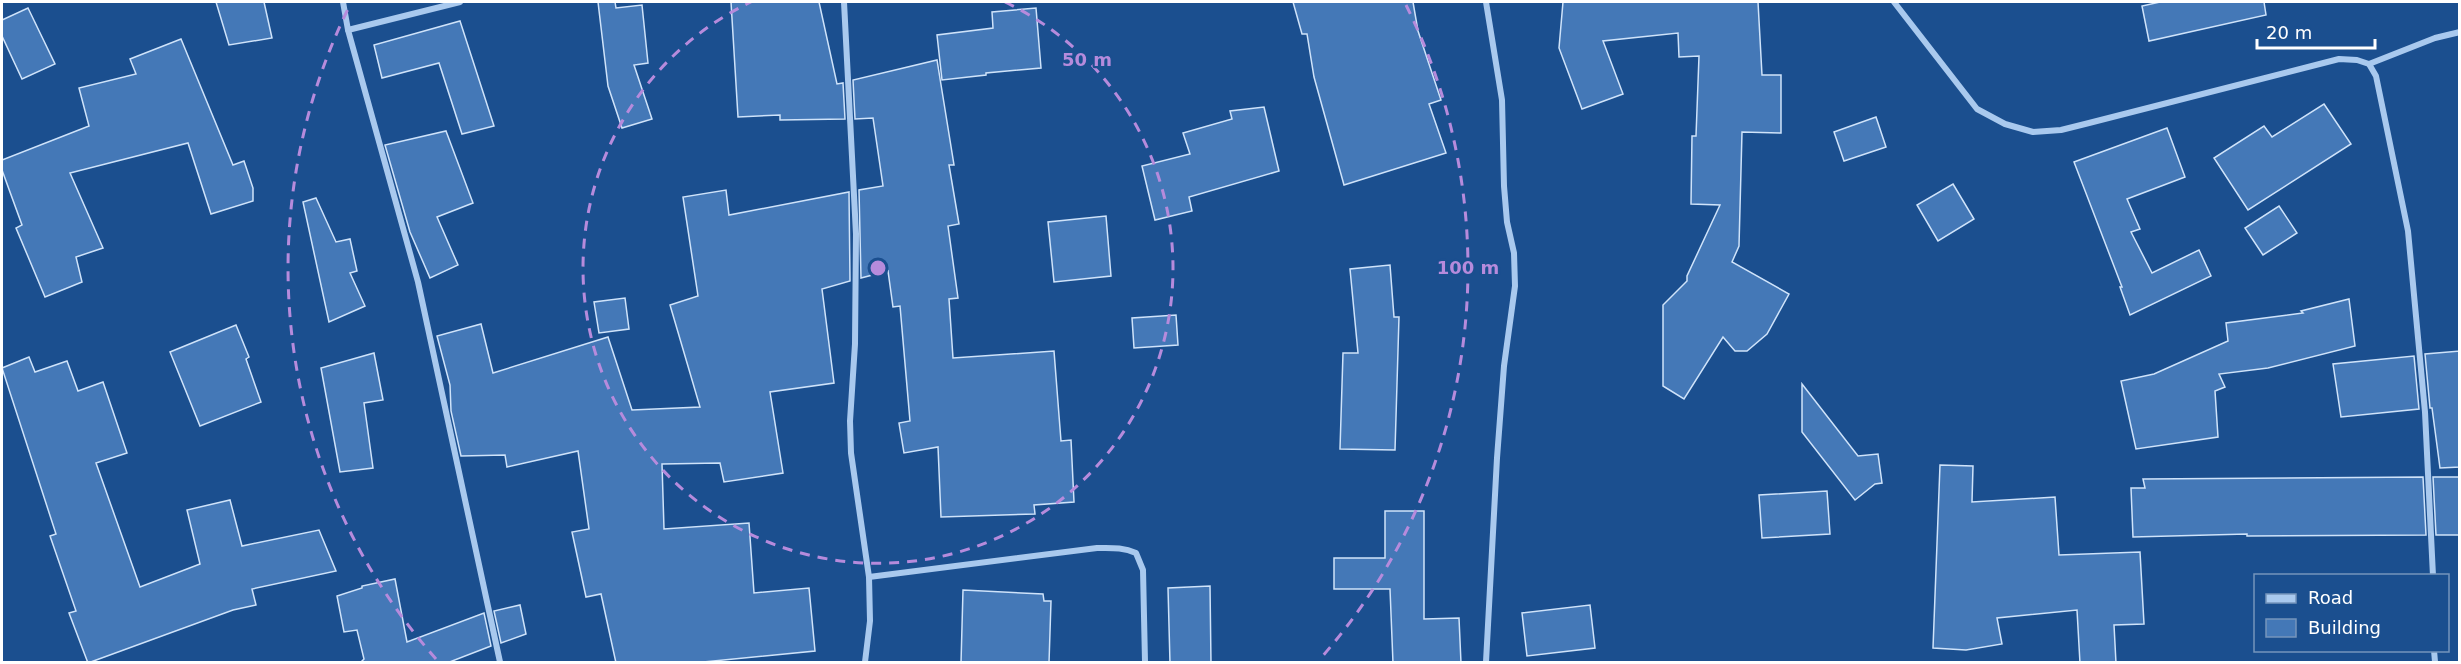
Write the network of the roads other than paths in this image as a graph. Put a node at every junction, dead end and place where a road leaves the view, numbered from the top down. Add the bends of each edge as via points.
1 (343, 2) edge
2 (460, 2) edge
3 (844, 2) edge
4 (1486, 2) edge
5 (1894, 2) edge
6 (348, 30) junction
7 (2460, 32) edge
8 (2369, 64) junction
9 (2433, 574) edge
10 (869, 577) junction
11 (500, 663) edge
12 (865, 663) edge
13 (1145, 663) edge
14 (1486, 663) edge

1 - 6 street
2 - 6 street
3 - 10 street via 856,234 851,453
4 - 14 street via 1502,100 1504,186 1515,286 1504,366
5 - 8 street via 1977,109 2005,124 2033,132 2061,130 2339,59
6 - 11 street via 418,282
7 - 8 street
8 - 9 street via 2376,76 2408,231 2425,412
10 - 12 street via 870,621
10 - 13 street via 1121,547 1136,553 1143,570

